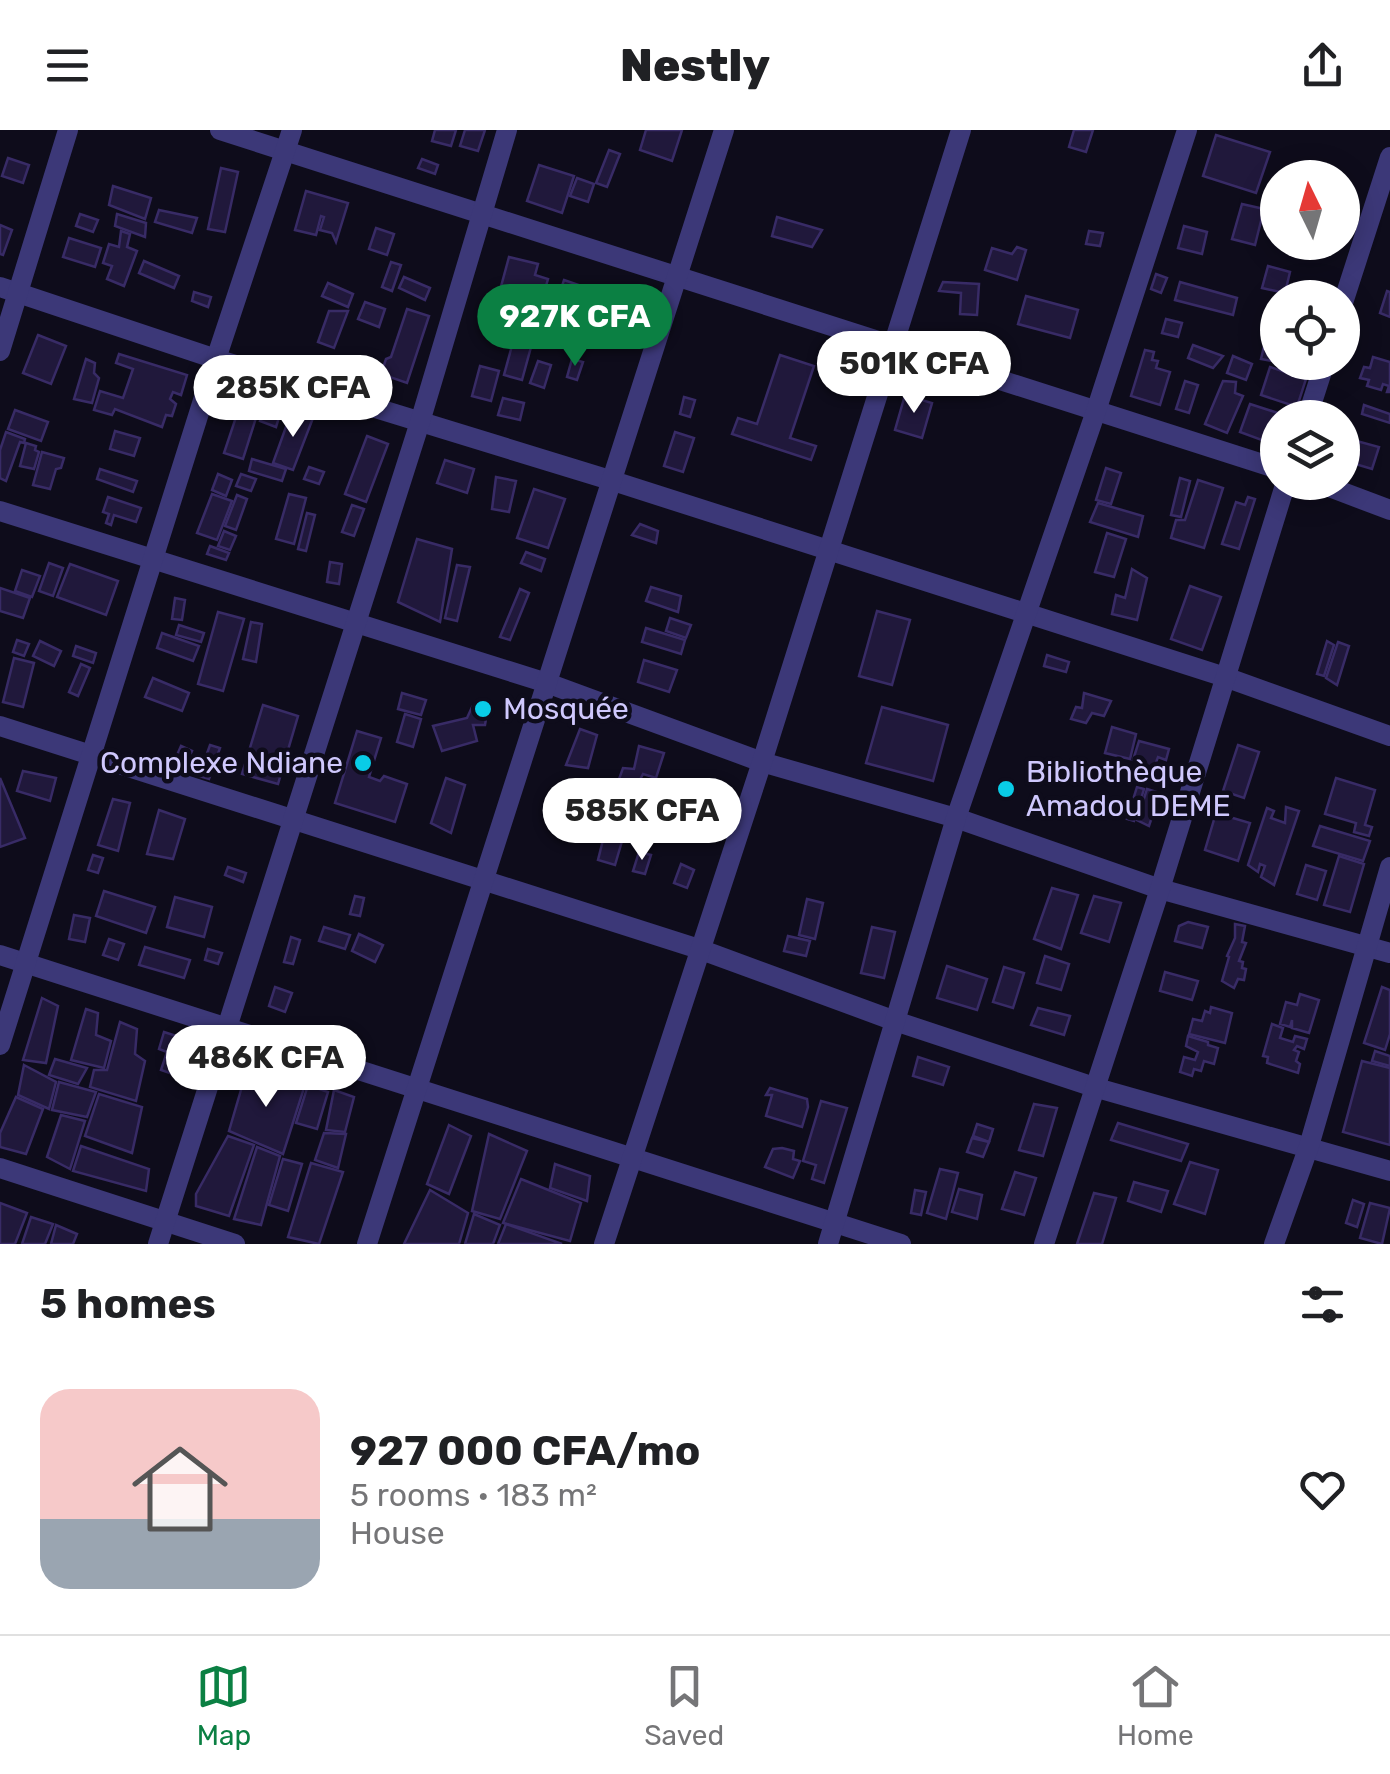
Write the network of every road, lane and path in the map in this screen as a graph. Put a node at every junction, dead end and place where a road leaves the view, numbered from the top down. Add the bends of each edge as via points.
1 (68, 130) edge
2 (220, 130) edge
3 (292, 130) edge
4 (507, 130) edge
5 (724, 130) edge
6 (960, 130) edge
7 (1186, 130) edge
8 (285, 151) junction
9 (1390, 158) edge
10 (481, 214) junction
11 (677, 276) junction
12 (1350, 280) edge
13 (10, 290) edge
14 (892, 345) junction
15 (0, 352) edge
16 (216, 359) junction
17 (1096, 411) junction
18 (420, 422) junction
19 (1260, 463) edge
20 (610, 480) junction
21 (1360, 499) edge
22 (1280, 500) edge
23 (1390, 510) edge
24 (0, 511) edge
25 (828, 552) junction
26 (155, 558) junction
27 (1028, 614) junction
28 (354, 622) junction
29 (1225, 677) junction
30 (546, 684) junction
31 (0, 726) edge
32 (1390, 736) edge
33 (92, 755) junction
34 (762, 762) junction
35 (956, 818) junction
36 (292, 819) junction
37 (1390, 867) edge
38 (483, 880) junction
39 (1160, 889) junction
40 (1365, 945) junction
41 (699, 949) junction
42 (1390, 953) edge
43 (0, 955) edge
44 (26, 964) junction
45 (895, 1021) junction
46 (226, 1028) junction
47 (0, 1045) edge
48 (1097, 1088) junction
49 (417, 1089) junction
50 (1309, 1146) junction
51 (632, 1158) junction
52 (0, 1168) edge
53 (1390, 1172) edge
54 (165, 1221) junction
55 (835, 1223) junction
56 (158, 1244) edge
57 (235, 1244) edge
58 (367, 1244) edge
59 (604, 1244) edge
60 (828, 1244) edge
61 (901, 1244) edge
62 (1044, 1244) edge
63 (1274, 1244) edge

1 - 13 street
2 - 8 street
3 - 8 street
4 - 10 street
5 - 11 street
6 - 14 street
7 - 17 street
8 - 10 street
8 - 16 street
9 - 12 street
10 - 11 street
10 - 18 street
11 - 14 street
11 - 20 street
13 - 15 street
13 - 16 street
14 - 17 street
14 - 25 street
16 - 18 street
16 - 26 street
17 - 19 street
17 - 27 street
18 - 20 street
18 - 28 street
20 - 25 street
20 - 30 street
21 - 23 street
22 - 29 street
24 - 26 street
25 - 27 street
25 - 34 street
26 - 28 street
26 - 33 street
27 - 29 street
27 - 35 street
28 - 30 street
28 - 36 street
29 - 32 street
29 - 39 street
30 - 34 street
30 - 38 street
31 - 33 street
33 - 36 street
33 - 44 street
34 - 35 street
34 - 41 street
35 - 39 street
35 - 45 street
36 - 38 street
36 - 46 street
37 - 40 street
38 - 41 street
38 - 49 street
39 - 40 street
39 - 48 street
40 - 42 street
40 - 50 street
41 - 45 street
41 - 51 street
43 - 44 street
44 - 46 street
44 - 47 street
45 - 48 street
45 - 55 street
46 - 49 street
46 - 54 street
48 - 50 street
48 - 62 street
49 - 51 street
49 - 58 street
50 - 53 street
50 - 63 street
51 - 55 street
51 - 59 street
52 - 54 street
54 - 56 street
54 - 57 street
55 - 60 street
55 - 61 street

